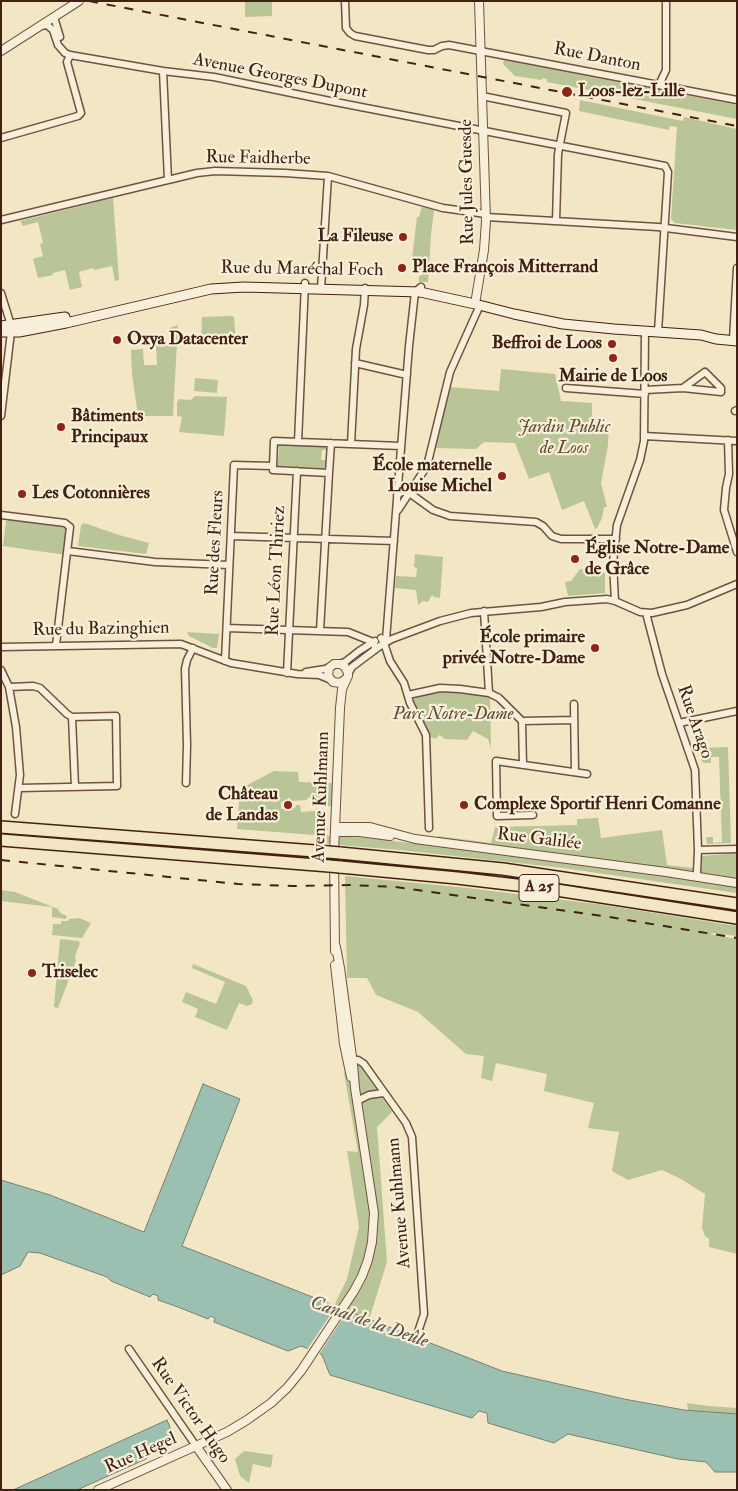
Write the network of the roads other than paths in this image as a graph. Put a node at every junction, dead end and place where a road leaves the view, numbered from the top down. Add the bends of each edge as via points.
1 (79, 1) edge
2 (345, 1) edge
3 (479, 1) edge
4 (666, 1) edge
5 (54, 17) junction
6 (40, 26) junction
7 (1, 51) edge
8 (68, 55) junction
9 (481, 55) junction
10 (164, 71) junction
11 (659, 86) junction
12 (482, 96) junction
13 (737, 100) edge
14 (483, 131) junction
15 (1, 138) edge
16 (559, 145) junction
17 (328, 176) junction
18 (168, 180) junction
19 (486, 215) junction
20 (1, 220) edge
21 (556, 221) junction
22 (664, 228) junction
23 (737, 237) edge
24 (737, 268) edge
25 (305, 286) junction
26 (321, 287) junction
27 (365, 289) junction
28 (418, 289) junction
29 (1, 293) edge
30 (478, 304) junction
31 (1, 326) edge
32 (11, 329) junction
33 (645, 331) junction
34 (1, 332) edge
35 (658, 332) junction
36 (735, 338) edge
37 (355, 363) junction
38 (407, 375) junction
39 (566, 388) dead end
40 (683, 388) junction
41 (645, 392) junction
42 (1, 416) edge
43 (644, 436) junction
44 (728, 440) junction
45 (737, 441) edge
46 (298, 442) junction
47 (330, 443) junction
48 (351, 444) junction
49 (401, 446) junction
50 (273, 466) junction
51 (297, 471) junction
52 (329, 473) junction
53 (399, 477) junction
54 (412, 490) junction
55 (397, 496) junction
56 (1, 515) edge
57 (395, 521) junction
58 (231, 536) junction
59 (294, 538) junction
60 (326, 539) junction
61 (616, 539) junction
62 (394, 542) junction
63 (68, 551) junction
64 (737, 552) edge
65 (229, 565) junction
66 (737, 584) edge
67 (615, 601) junction
68 (484, 611) junction
69 (646, 613) junction
70 (227, 628) junction
71 (289, 630) junction
72 (320, 631) junction
73 (384, 638) junction
74 (372, 642) junction
75 (56, 645) junction
76 (1, 647) edge
77 (193, 648) junction
78 (375, 650) junction
79 (225, 661) junction
80 (339, 664) junction
81 (330, 667) junction
82 (1, 670) edge
83 (287, 673) junction
84 (347, 677) junction
85 (331, 681) junction
86 (9, 687) junction
87 (489, 693) junction
88 (408, 695) junction
89 (574, 704) dead end
90 (340, 708) junction
91 (737, 711) edge
92 (72, 717) junction
93 (574, 720) junction
94 (522, 721) junction
95 (679, 723) junction
96 (523, 765) junction
97 (575, 772) junction
98 (587, 774) dead end
99 (186, 783) dead end
100 (75, 787) junction
101 (19, 788) junction
102 (15, 814) dead end
103 (533, 815) dead end
104 (1, 822) edge
105 (1, 827) edge
106 (32, 827) junction
107 (429, 828) dead end
108 (335, 829) junction
109 (1, 840) edge
110 (737, 848) edge
111 (334, 850) junction
112 (698, 850) junction
113 (666, 872) junction
114 (697, 872) junction
115 (737, 881) edge
116 (737, 904) edge
117 (737, 918) edge
118 (350, 1060) junction
119 (383, 1093) junction
120 (357, 1101) junction
121 (416, 1335) dead end
122 (129, 1350) dead end
123 (196, 1446) junction
124 (98, 1490) edge
125 (227, 1490) edge

1 - 5 street
2 - 9 street, Rue Danton via 346,28 355,36 428,50 446,45
3 - 9 street, Rue Jules Guesde
4 - 11 street via 666,70
5 - 6 street
5 - 8 street
6 - 7 street
6 - 8 street via 47,25 53,30 58,44
8 - 10 street, Avenue Georges Dupont
8 - 15 street via 81,113
9 - 11 street, Rue Danton
9 - 12 street, Rue Jules Guesde
10 - 14 street, Avenue Georges Dupont via 214,77
10 - 18 street
11 - 13 street, Rue Danton
12 - 14 street, Rue Jules Guesde
12 - 16 street via 566,112
14 - 16 street, Avenue Georges Dupont
14 - 19 street, Rue Jules Guesde
16 - 21 street
16 - 22 street, Avenue Georges Dupont via 665,166 668,172
17 - 18 street, Rue Faidherbe via 215,171
17 - 19 street, Rue Faidherbe via 443,208
17 - 26 street
18 - 20 street, Rue Faidherbe
19 - 21 street, Rue Faidherbe
19 - 30 street, Rue Jules Guesde
21 - 22 street, Rue Faidherbe
22 - 23 street, Rue Faidherbe
22 - 35 street
24 - 36 street
25 - 26 main road, Rue du Maréchal Foch
25 - 32 main road, Rue du Maréchal Foch via 232,283 198,286
25 - 46 street
26 - 27 main road, Rue du Maréchal Foch
27 - 28 main road, Rue du Maréchal Foch
27 - 37 street
28 - 30 main road, Rue du Maréchal Foch via 447,292
28 - 38 street
29 - 32 street
30 - 33 main road, Rue du Maréchal Foch via 563,324
30 - 54 street via 451,369 429,462
31 - 32 main road
32 - 34 main road
32 - 42 street
33 - 35 main road, Rue du Maréchal Foch
33 - 41 street
35 - 36 main road, Rue du Maréchal Foch
37 - 38 street
37 - 48 street
38 - 49 street
39 - 41 street
40 - 40 street via 705,372 721,392
40 - 41 street
41 - 43 street
43 - 44 street
43 - 61 street
44 - 45 street
44 - 64 street via 730,471 724,510
46 - 47 street
46 - 50 street via 274,441
47 - 48 street
47 - 52 street
48 - 49 street
49 - 53 street
50 - 51 street, Rue des Fleurs via 273,470
50 - 58 street, Rue des Fleurs via 234,465
51 - 52 street
51 - 59 street, Rue Léon Thiriez
52 - 60 street
53 - 54 street via 402,486
53 - 55 street
54 - 55 street
54 - 57 street via 398,510
54 - 61 street via 433,510 450,516 536,522 561,540
55 - 57 street
56 - 63 street via 68,524 71,529
57 - 62 street
58 - 59 street
58 - 65 street, Rue des Fleurs
59 - 60 street
59 - 71 street, Rue Léon Thiriez
60 - 62 street
60 - 72 street
61 - 67 street via 613,563
62 - 73 street
63 - 65 street via 162,563
63 - 75 street
65 - 70 street, Rue des Fleurs
66 - 69 street via 687,605
67 - 68 street via 566,602
67 - 69 street
68 - 73 street via 450,618 392,639
68 - 87 street
69 - 95 street, Rue Arago
70 - 71 street
70 - 79 street, Rue des Fleurs
71 - 72 street
71 - 83 street, Rue Léon Thiriez
72 - 74 street via 351,633
73 - 74 street
73 - 78 street
73 - 88 street via 390,662
74 - 78 street
74 - 80 street
75 - 76 street, Rue du Bazinghien
75 - 77 street, Rue du Bazinghien via 181,644
77 - 79 street, Rue du Bazinghien
77 - 99 street via 185,669
78 - 84 street via 352,667
79 - 83 street, Rue du Bazinghien
80 - 81 street
80 - 84 street via 345,666
81 - 83 street, Rue du Bazinghien
81 - 85 street
82 - 86 street
83 - 85 street, Rue du Bazinghien via 319,675
84 - 85 street via 341,683
84 - 90 street, Avenue Kuhlmann
85 - 90 street, Avenue Kuhlmann via 338,691
86 - 92 street via 40,688
86 - 101 street via 20,769
87 - 88 street via 440,688
87 - 94 street via 499,698
88 - 107 street via 426,735
89 - 93 street
90 - 108 street, Avenue Kuhlmann
91 - 95 street
92 - 100 street
92 - 100 street via 116,716 117,786
93 - 94 street
93 - 97 street
94 - 96 street
95 - 112 street, Rue Arago via 696,774
96 - 97 street
96 - 103 street via 496,761 497,816
97 - 98 street
100 - 101 street
101 - 102 street
104 - 106 highway
105 - 106 highway
106 - 111 highway, A 25
108 - 111 street, Avenue Kuhlmann
108 - 113 street, Rue Galilée
109 - 117 highway, A 25 via 457,878
110 - 112 street
111 - 116 highway, A 25 via 503,869
111 - 118 street, Avenue Kuhlmann via 334,920
112 - 114 street, Rue Arago
113 - 114 street, Rue Galilée
113 - 115 street, Rue Galilée
114 - 115 street, Rue Galilée
118 - 119 street, Avenue Kuhlmann via 364,1064
118 - 120 street, Avenue Kuhlmann
119 - 120 street
119 - 121 street, Avenue Kuhlmann via 410,1131 413,1148 424,1314
120 - 123 street, Avenue Kuhlmann via 374,1220 370,1254 358,1285 294,1380 271,1403 251,1418
122 - 123 street, Rue Victor Hugo
123 - 124 street, Rue Hegel
123 - 125 street, Rue Victor Hugo

